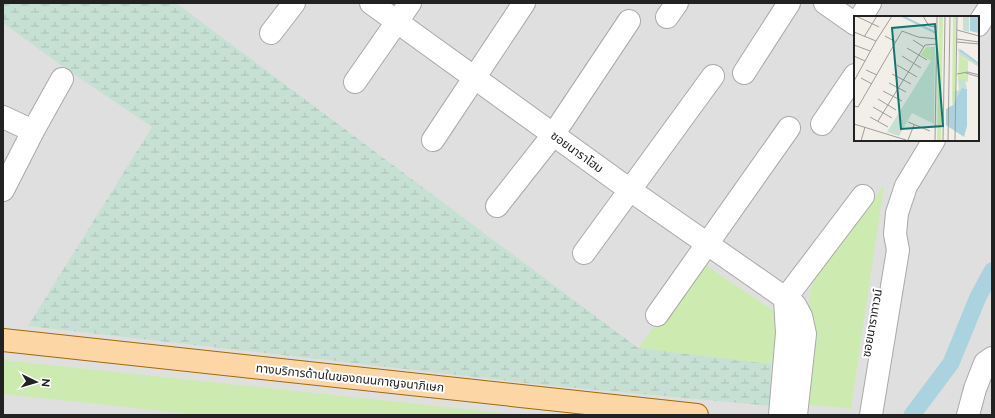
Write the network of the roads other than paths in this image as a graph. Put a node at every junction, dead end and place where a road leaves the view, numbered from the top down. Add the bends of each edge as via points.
1 (294, 3) edge
2 (371, 3) edge
3 (410, 3) edge
4 (524, 3) edge
5 (789, 3) edge
6 (825, 3) edge
7 (870, 3) edge
8 (992, 3) edge
9 (862, 16) edge
10 (629, 21) dead end
11 (397, 22) junction
12 (854, 23) edge
13 (979, 23) edge
14 (271, 33) dead end
15 (744, 73) dead end
16 (713, 76) dead end
17 (854, 76) edge
18 (474, 78) junction
19 (62, 79) dead end
20 (355, 82) dead end
21 (3, 117) edge
22 (822, 124) dead end
23 (789, 128) dead end
24 (33, 131) junction
25 (553, 135) junction
26 (433, 140) dead end
27 (933, 141) edge
28 (8, 168) edge
29 (3, 190) edge
30 (630, 190) junction
31 (863, 196) dead end
32 (497, 206) dead end
33 (895, 234) junction
34 (707, 244) junction
35 (584, 253) dead end
36 (785, 298) junction
37 (657, 315) dead end
38 (3, 340) edge
39 (992, 358) edge
40 (697, 415) edge
41 (780, 415) edge
42 (796, 415) edge
43 (856, 415) edge
44 (871, 415) edge
45 (968, 415) edge

1 - 14 street
2 - 11 street, ซอยนาราโฮม
3 - 11 street
4 - 18 street
5 - 15 street
6 - 12 street
7 - 9 street
8 - 13 street
10 - 25 street
11 - 18 street, ซอยนาราโฮม
11 - 20 street
16 - 30 street
17 - 22 street
18 - 25 street, ซอยนาราโฮม
18 - 26 street
19 - 24 street
21 - 24 street
23 - 34 street
24 - 28 street
25 - 30 street, ซอยนาราโฮม
25 - 32 street
27 - 33 street, ซอยนาราทาวน์ via 906,186 897,213
28 - 29 street
30 - 34 street, ซอยนาราโฮม
30 - 35 street
31 - 36 street
33 - 43 street, ซอยนาราทาวน์ via 884,249
33 - 44 street, ซอยนาราทาวน์ via 898,250
34 - 36 street, ซอยนาราโฮม
34 - 37 street
36 - 41 street via 788,333
36 - 42 street, ซอยนาราโฮม via 795,305 801,316 805,334
38 - 40 main road, ทางบริการด้านในของถนนกาญจนาภิเษก
39 - 45 street via 985,363

